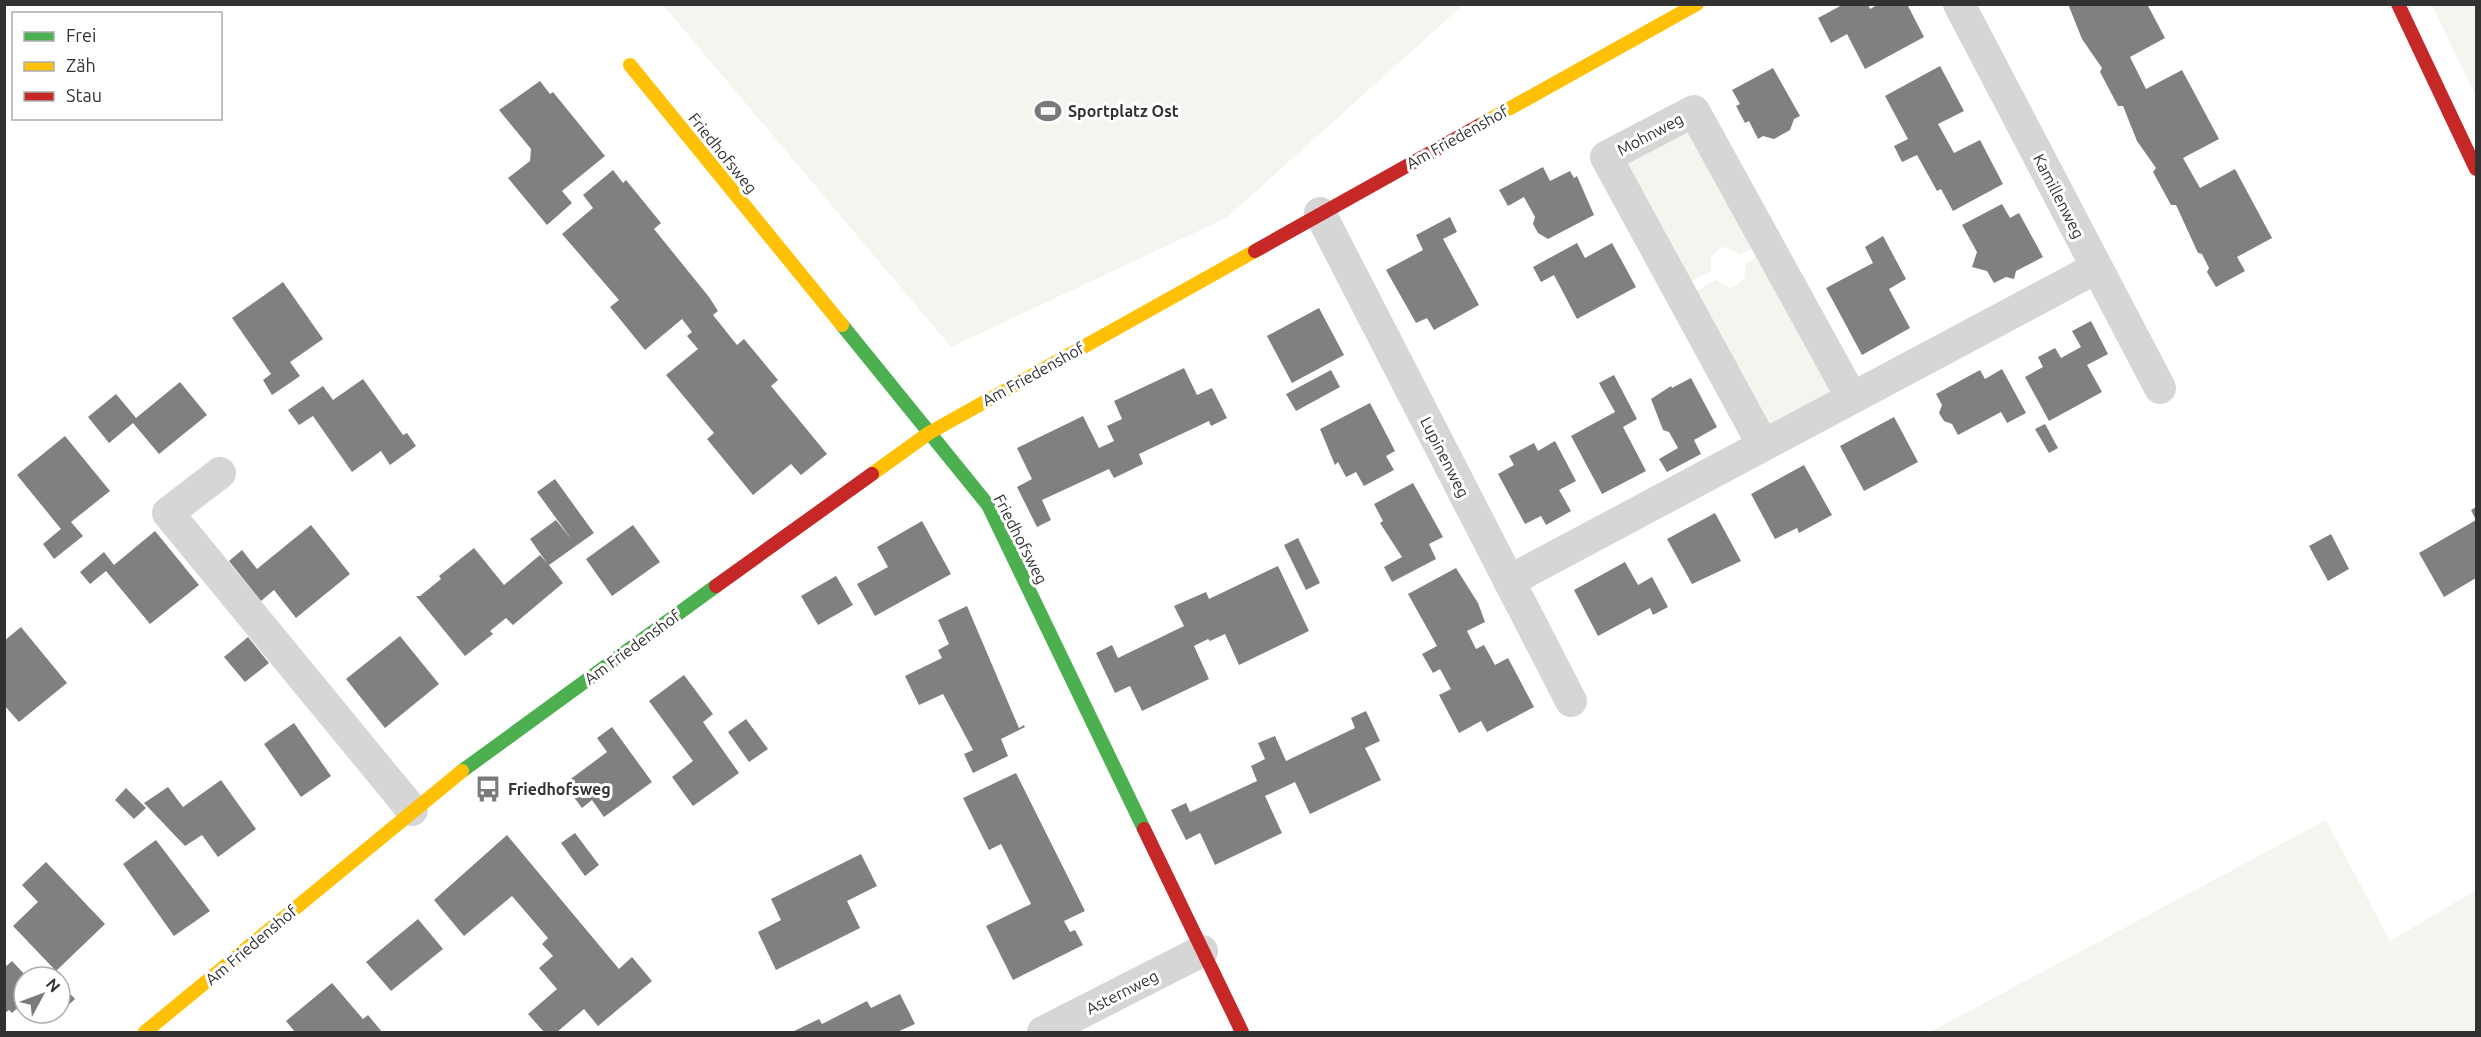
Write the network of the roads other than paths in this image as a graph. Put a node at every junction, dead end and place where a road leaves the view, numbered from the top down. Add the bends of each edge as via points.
1 (1697, 4) edge
2 (1959, 4) edge
3 (2398, 4) edge
4 (630, 65) dead end
5 (2476, 169) edge
6 (1320, 213) junction
7 (2096, 268) junction
8 (2160, 388) dead end
9 (1852, 398) junction
10 (929, 433) junction
11 (1763, 445) junction
12 (220, 473) dead end
13 (1509, 581) junction
14 (1571, 701) dead end
15 (412, 810) junction
16 (1202, 951) junction
17 (145, 1032) edge
18 (1043, 1032) edge
19 (1242, 1032) edge

1 - 6 street, Am Friedenshof
2 - 7 street, Kamillenweg
3 - 5 street
4 - 10 street, Friedhofsweg
6 - 10 street, Am Friedenshof
6 - 13 street, Lupinenweg
7 - 8 street, Kamillenweg
7 - 9 street
9 - 11 street
9 - 11 street, Mohnweg via 1694,111 1606,157
10 - 15 street, Am Friedenshof via 507,737
10 - 16 street, Friedhofsweg via 988,505
11 - 13 street
12 - 15 street via 168,513
13 - 14 street, Lupinenweg
15 - 17 street, Am Friedenshof
16 - 18 street, Asternweg
16 - 19 street, Friedhofsweg

